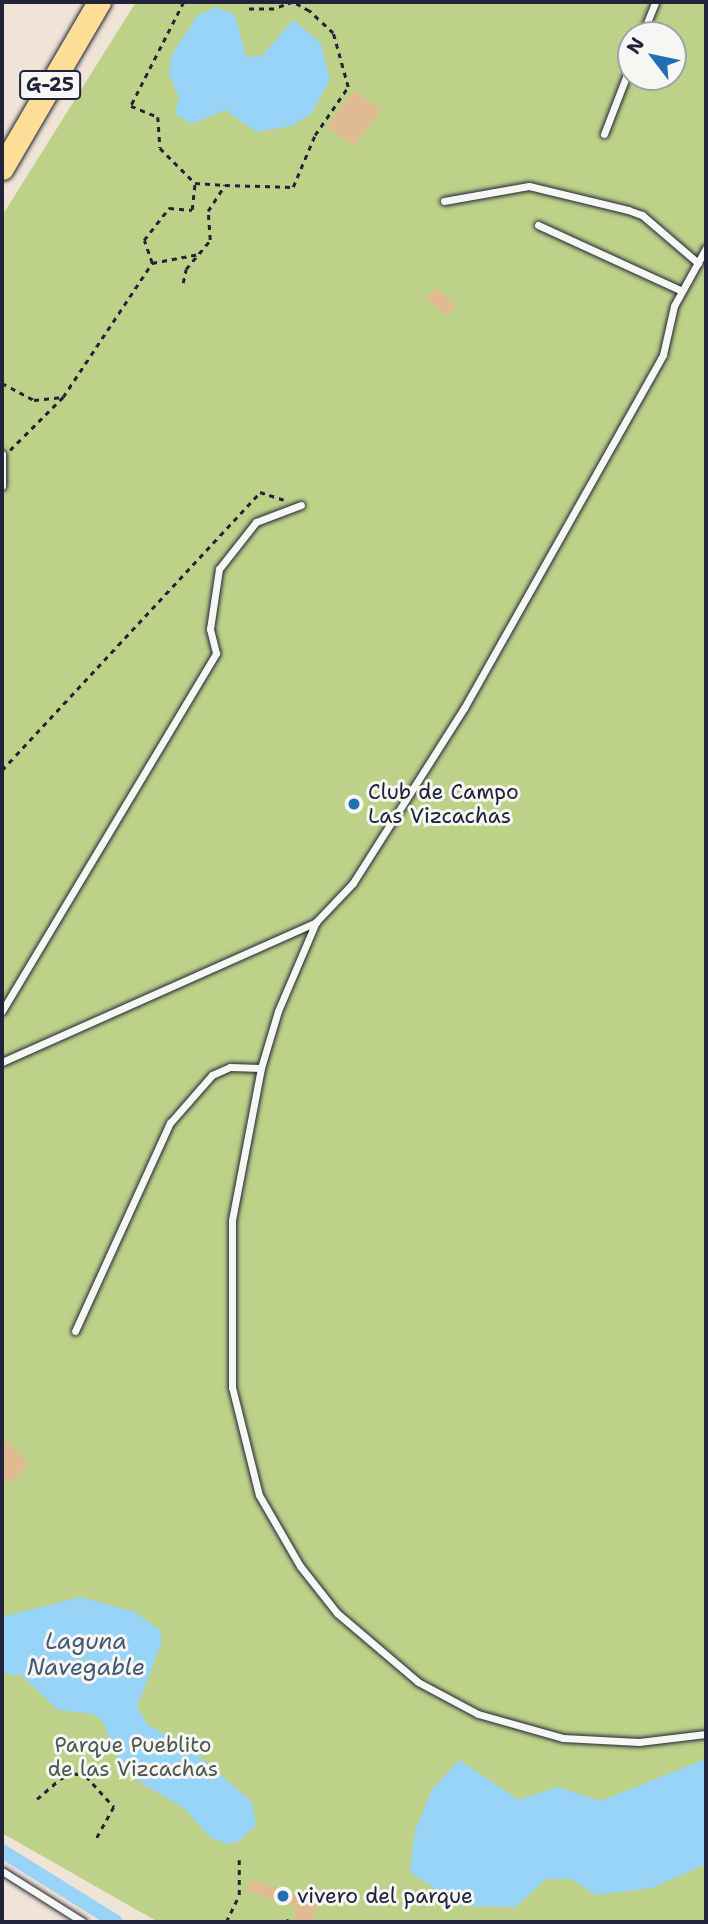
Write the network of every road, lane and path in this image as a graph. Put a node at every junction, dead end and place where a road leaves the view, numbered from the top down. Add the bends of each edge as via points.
1 (99, 2) edge
2 (184, 2) edge
3 (655, 2) edge
4 (248, 9) dead end
5 (648, 21) edge
6 (621, 91) edge
7 (604, 134) dead end
8 (2, 167) edge
9 (195, 183) junction
10 (225, 184) junction
11 (443, 201) dead end
12 (538, 225) dead end
13 (706, 248) edge
14 (200, 254) junction
15 (152, 263) junction
16 (698, 263) junction
17 (183, 283) dead end
18 (682, 291) junction
19 (2, 383) edge
20 (63, 397) junction
21 (2, 456) edge
22 (2, 486) edge
23 (300, 505) joint
24 (2, 771) edge
25 (316, 922) junction
26 (2, 1011) edge
27 (2, 1062) edge
28 (261, 1068) junction
29 (75, 1331) dead end
30 (706, 1734) edge
31 (37, 1799) dead end
32 (95, 1841) dead end
33 (239, 1860) dead end
34 (2, 1871) edge
35 (83, 1922) edge
36 (226, 1922) edge

1 - 8 main road, G-25
2 - 9 path via 131,106 158,117 160,148
3 - 5 lane
4 - 10 path via 274,9 293,2 309,11 333,33 348,87 315,135 293,187
6 - 7 lane
9 - 10 path
9 - 15 path via 192,210 169,208 144,240
10 - 14 path via 208,211 210,240
11 - 16 lane via 529,187 628,210 642,215
12 - 18 lane
13 - 16 lane
14 - 15 path
14 - 17 path via 186,269
15 - 20 path
16 - 18 lane
18 - 25 lane via 663,355 464,708 354,883
19 - 20 path via 34,400
20 - 21 path
21 - 22 lane
23 - 24 path via 260,492
23 - 26 lane via 256,522 219,569 210,629 216,653
25 - 27 lane
25 - 28 lane via 278,1011
28 - 29 lane via 230,1067 212,1075 170,1123
28 - 30 lane via 232,1220 232,1388 259,1494 300,1566 337,1613 418,1682 478,1714 563,1738 639,1742
31 - 32 path via 60,1779 73,1773 86,1776 114,1807
33 - 36 path via 239,1895
34 - 35 lane

